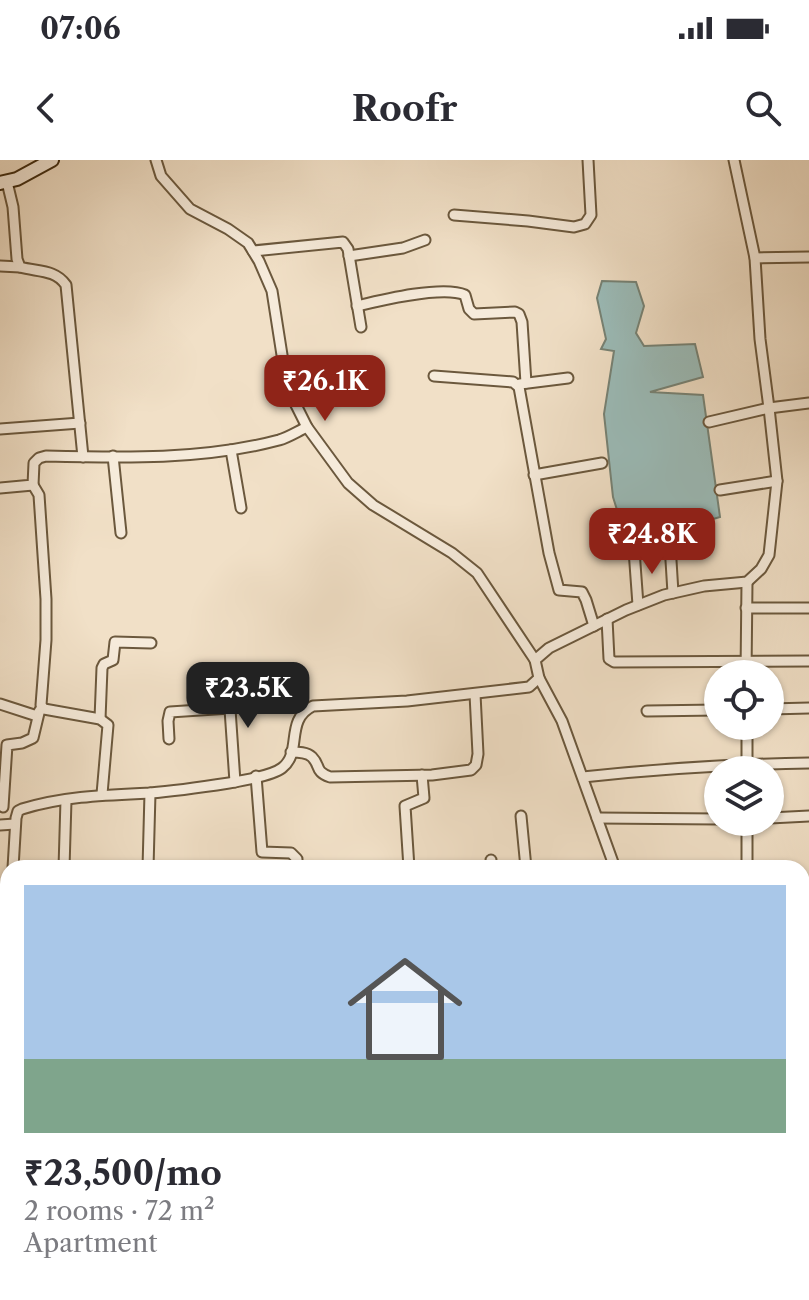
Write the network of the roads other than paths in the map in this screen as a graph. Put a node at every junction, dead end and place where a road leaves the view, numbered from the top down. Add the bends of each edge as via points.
1 (52, 160) edge
2 (156, 160) edge
3 (588, 160) edge
4 (734, 160) edge
5 (3, 183) edge
6 (454, 215) dead end
7 (425, 240) dead end
8 (253, 251) junction
9 (349, 256) junction
10 (809, 257) edge
11 (755, 258) junction
12 (0, 266) edge
13 (20, 267) junction
14 (357, 306) junction
15 (361, 327) dead end
16 (434, 376) dead end
17 (568, 378) dead end
18 (521, 384) junction
19 (809, 403) edge
20 (769, 408) junction
21 (709, 422) dead end
22 (80, 423) junction
23 (307, 427) junction
24 (0, 429) edge
25 (231, 450) junction
26 (113, 456) junction
27 (83, 457) junction
28 (602, 463) dead end
29 (534, 475) junction
30 (777, 481) junction
31 (33, 485) junction
32 (0, 488) edge
33 (720, 490) dead end
34 (241, 508) dead end
35 (669, 528) dead end
36 (121, 533) dead end
37 (634, 550) dead end
38 (747, 582) junction
39 (673, 593) junction
40 (638, 605) junction
41 (746, 608) junction
42 (809, 608) edge
43 (607, 619) junction
44 (594, 626) junction
45 (151, 643) dead end
46 (535, 660) junction
47 (745, 660) edge
48 (704, 661) edge
49 (784, 661) edge
50 (809, 661) edge
51 (539, 678) junction
52 (228, 680) dead end
53 (475, 694) junction
54 (0, 704) edge
55 (230, 708) junction
56 (809, 708) edge
57 (784, 709) edge
58 (40, 710) junction
59 (704, 710) edge
60 (647, 711) dead end
61 (100, 719) junction
62 (169, 739) dead end
63 (291, 752) junction
64 (809, 763) edge
65 (784, 765) edge
66 (704, 768) edge
67 (422, 775) junction
68 (256, 776) junction
69 (583, 777) junction
70 (235, 782) junction
71 (150, 793) junction
72 (102, 794) junction
73 (66, 800) junction
74 (1, 807) edge
75 (18, 811) junction
76 (521, 816) dead end
77 (809, 816) edge
78 (784, 817) edge
79 (597, 818) junction
80 (704, 819) edge
81 (15, 824) junction
82 (0, 825) edge
83 (747, 836) edge
84 (13, 860) edge
85 (64, 860) edge
86 (148, 860) edge
87 (297, 860) edge
88 (408, 860) edge
89 (525, 860) edge
90 (612, 860) edge
91 (747, 860) edge

1 - 5 main road
2 - 8 street via 161,176 190,209 228,229
3 - 6 street via 591,215 585,224
4 - 11 street
5 - 13 street via 13,207
7 - 9 street
8 - 9 street via 343,242
8 - 23 street via 272,291 287,387
9 - 14 street
10 - 11 street
11 - 20 street
12 - 13 street
13 - 22 street via 54,274 66,285
14 - 15 street
14 - 18 street via 452,291 465,295 474,314 515,312 522,322
16 - 18 street
17 - 18 street
18 - 29 street
19 - 20 street
20 - 21 street
20 - 30 street
22 - 24 street
22 - 27 street
23 - 25 street
23 - 46 street via 348,483 373,505 477,573
25 - 26 street
25 - 34 street
26 - 27 street
26 - 36 street
27 - 31 street via 39,458
28 - 29 street
29 - 44 street via 559,590 582,592
30 - 33 street
30 - 38 street via 769,555
31 - 32 street
31 - 58 street via 39,495 46,599
35 - 39 street
37 - 40 street
38 - 39 street
38 - 41 street
39 - 40 street
40 - 43 street
41 - 42 street
41 - 47 street
43 - 44 street
43 - 48 street via 607,650 614,662
44 - 46 street
45 - 61 street via 115,642 113,660 102,666
46 - 51 street
49 - 50 street
51 - 53 street via 529,687
51 - 69 street
52 - 55 street
53 - 63 street via 313,706 297,719
53 - 67 street via 476,765 471,770
54 - 58 street via 34,715
55 - 62 street via 170,712
55 - 70 street
56 - 57 street
58 - 61 street
58 - 74 street via 33,738 7,745
59 - 60 street
61 - 72 street via 109,730
63 - 67 street via 308,754 330,777
63 - 68 street via 282,768
64 - 65 street
66 - 69 street
67 - 88 street via 424,798 405,806
68 - 70 street
68 - 87 street via 262,852 291,853
69 - 79 street
70 - 71 street
71 - 72 street
71 - 86 street
72 - 73 street
73 - 75 street
73 - 85 street
74 - 75 street
75 - 81 street
76 - 89 street
77 - 78 street
79 - 80 street
79 - 90 street
81 - 82 street
81 - 84 street
83 - 91 street

